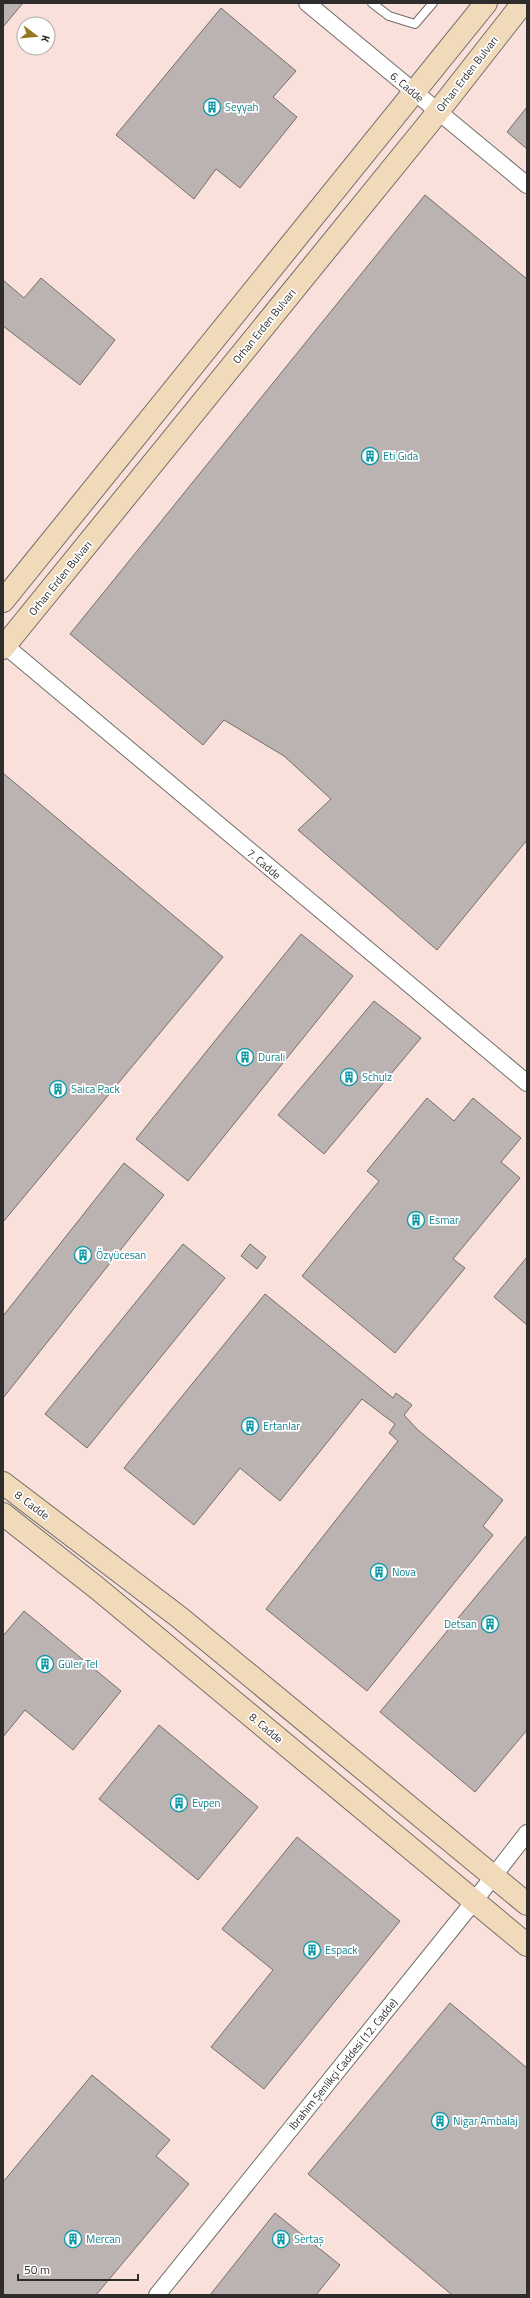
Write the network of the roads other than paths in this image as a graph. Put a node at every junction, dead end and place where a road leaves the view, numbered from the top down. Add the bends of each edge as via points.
1 (307, 3) edge
2 (372, 3) edge
3 (433, 3) edge
4 (486, 3) edge
5 (523, 3) edge
6 (413, 92) junction
7 (438, 112) junction
8 (527, 185) edge
9 (3, 601) edge
10 (4, 646) edge
11 (527, 1083) edge
12 (3, 1483) edge
13 (3, 1514) edge
14 (527, 1832) edge
15 (495, 1876) junction
16 (475, 1900) junction
17 (527, 1904) edge
18 (527, 1945) edge
19 (157, 2295) edge

1 - 6 street, 6. Cadde
2 - 3 lane via 389,16 415,24
4 - 6 street
5 - 7 street, Orhan Erden Bulvarı
6 - 7 street, 6. Cadde
6 - 9 street
7 - 8 street, 6. Cadde
7 - 10 street, Orhan Erden Bulvarı
10 - 11 street, 7. Cadde
12 - 15 street, 8. Cadde via 179,1617
13 - 16 street, 8. Cadde via 97,1588
14 - 15 street, İbrahim Şenlikçi Caddesi (12. Cadde)
15 - 16 street, İbrahim Şenlikçi Caddesi (12. Cadde)
15 - 17 street, 8. Cadde
16 - 18 street, 8. Cadde
16 - 19 street, İbrahim Şenlikçi Caddesi (12. Cadde)

